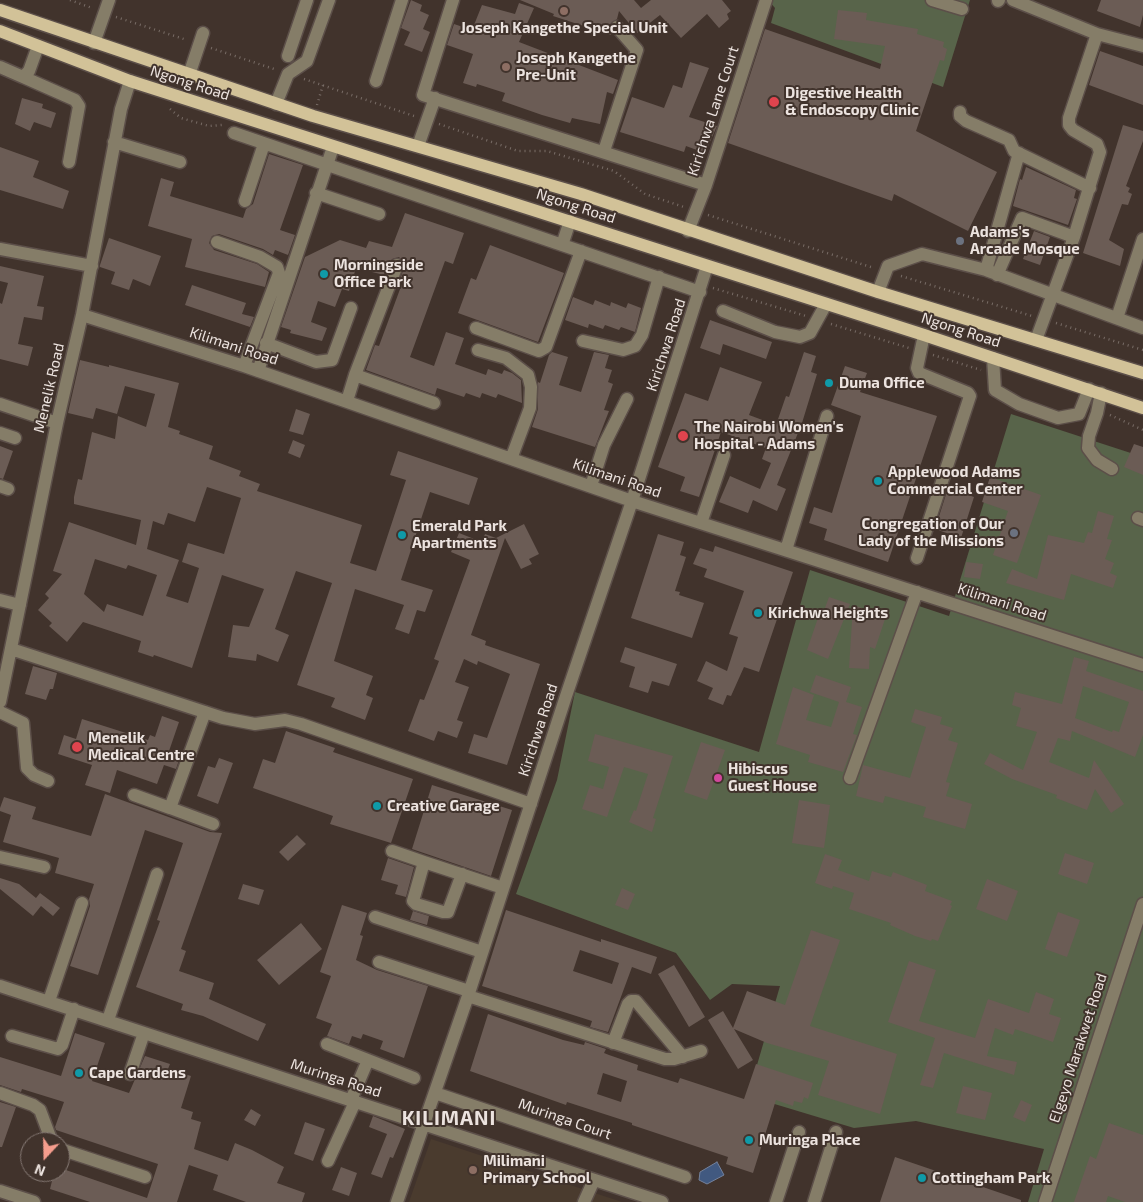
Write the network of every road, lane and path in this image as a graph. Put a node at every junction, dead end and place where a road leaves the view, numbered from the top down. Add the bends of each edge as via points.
1 (70, 0) edge
2 (108, 0) edge
3 (307, 0) edge
4 (329, 0) edge
5 (402, 0) edge
6 (453, 0) edge
7 (932, 0) edge
8 (1012, 0) edge
9 (762, 3) edge
10 (962, 9) dead end
11 (0, 10) edge
12 (104, 13) junction
13 (616, 27) dead end
14 (0, 31) edge
15 (1097, 34) junction
16 (201, 39) junction
17 (94, 43) junction
18 (38, 46) junction
19 (1143, 46) edge
20 (119, 52) junction
21 (288, 56) dead end
22 (0, 67) edge
23 (111, 74) junction
24 (288, 74) junction
25 (188, 75) junction
26 (23, 77) junction
27 (376, 80) dead end
28 (130, 81) junction
29 (435, 98) junction
30 (276, 104) junction
31 (960, 112) dead end
32 (427, 120) junction
33 (234, 133) dead end
34 (114, 142) junction
35 (264, 144) junction
36 (418, 146) junction
37 (333, 147) junction
38 (604, 151) junction
39 (1019, 153) junction
40 (69, 162) dead end
41 (180, 162) dead end
42 (327, 165) junction
43 (706, 185) junction
44 (1090, 188) junction
45 (316, 193) junction
46 (245, 200) dead end
47 (696, 211) junction
48 (379, 214) dead end
49 (570, 221) junction
50 (688, 231) junction
51 (1074, 237) junction
52 (1143, 239) edge
53 (217, 242) dead end
54 (562, 245) junction
55 (0, 249) edge
56 (581, 251) junction
57 (397, 265) dead end
58 (92, 266) junction
59 (708, 266) junction
60 (886, 272) junction
61 (992, 272) junction
62 (659, 278) junction
63 (700, 292) junction
64 (878, 292) junction
65 (1052, 295) junction
66 (826, 304) junction
67 (351, 308) dead end
68 (723, 311) dead end
69 (82, 315) junction
70 (1117, 318) junction
71 (1044, 319) junction
72 (476, 328) dead end
73 (1143, 328) edge
74 (924, 336) junction
75 (1036, 340) junction
76 (583, 341) dead end
77 (266, 343) junction
78 (478, 350) dead end
79 (1143, 350) edge
80 (993, 358) junction
81 (244, 366) junction
82 (1142, 370) edge
83 (258, 371) junction
84 (355, 375) junction
85 (1095, 391) junction
86 (627, 399) dead end
87 (347, 401) junction
88 (434, 402) dead end
89 (0, 404) edge
90 (1143, 408) edge
91 (827, 416) dead end
92 (57, 423) junction
93 (0, 433) edge
94 (15, 438) dead end
95 (724, 455) dead end
96 (511, 459) junction
97 (1112, 469) dead end
98 (591, 486) junction
99 (632, 501) junction
100 (701, 523) junction
101 (786, 550) junction
102 (916, 558) dead end
103 (917, 592) junction
104 (0, 600) edge
105 (20, 605) junction
106 (11, 649) junction
107 (1143, 665) edge
108 (0, 702) edge
109 (0, 712) edge
110 (205, 712) junction
111 (850, 778) dead end
112 (48, 781) dead end
113 (134, 795) dead end
114 (531, 804) junction
115 (170, 808) junction
116 (213, 824) dead end
117 (392, 851) dead end
118 (0, 857) edge
119 (424, 862) junction
120 (44, 867) dead end
121 (157, 874) dead end
122 (462, 874) junction
123 (503, 888) junction
124 (82, 903) dead end
125 (1143, 904) edge
126 (375, 917) dead end
127 (482, 952) junction
128 (379, 962) dead end
129 (0, 986) edge
130 (469, 994) junction
131 (49, 1001) junction
132 (74, 1009) junction
133 (108, 1020) junction
134 (144, 1033) junction
135 (12, 1036) dead end
136 (613, 1043) junction
137 (327, 1044) dead end
138 (701, 1051) dead end
139 (682, 1057) junction
140 (368, 1060) junction
141 (130, 1074) dead end
142 (414, 1078) dead end
143 (435, 1092) junction
144 (0, 1093) edge
145 (353, 1101) junction
146 (424, 1125) junction
147 (48, 1132) edge
148 (799, 1132) dead end
149 (836, 1132) dead end
150 (70, 1152) edge
151 (328, 1161) dead end
152 (145, 1177) dead end
153 (685, 1177) dead end
154 (594, 1180) junction
155 (0, 1191) edge
156 (34, 1202) edge
157 (397, 1202) edge
158 (584, 1202) edge
159 (662, 1202) edge
160 (776, 1202) edge
161 (814, 1202) edge
162 (1046, 1202) edge

1 - 12 path
2 - 12 street
3 - 21 street
4 - 24 street via 307,61
5 - 27 street
6 - 29 street via 423,95
7 - 10 street
8 - 15 street
9 - 43 street, Kirichwa Lane Court
11 - 17 main road, Ngong Road
12 - 16 path
12 - 17 street
13 - 38 street via 637,50
14 - 18 main road, Ngong Road
15 - 19 street
15 - 44 street via 1069,118 1074,130 1097,144 1100,152
16 - 24 path
16 - 25 street
17 - 20 main road, Ngong Road
18 - 23 main road, Ngong Road
18 - 26 street via 29,71
20 - 23 main road
20 - 25 main road, Ngong Road
22 - 26 street
23 - 28 main road, Ngong Road
24 - 30 street
24 - 32 path
25 - 30 main road, Ngong Road
26 - 40 street via 75,100 79,106
28 - 34 street, Menelik Road
28 - 37 main road, Ngong Road
29 - 32 street
29 - 38 street
30 - 36 main road, Ngong Road
31 - 39 street via 966,121 1008,140 1014,151
32 - 36 street
32 - 47 path via 518,151 547,151 614,171 645,194
33 - 35 street
34 - 41 street
34 - 58 street, Menelik Road
35 - 42 street
35 - 46 street
36 - 50 main road, Ngong Road via 581,194
37 - 42 street
37 - 49 main road, Ngong Road
38 - 43 street
39 - 44 street
39 - 61 street
42 - 45 street
42 - 54 street
43 - 47 street, Kirichwa Lane Court
44 - 51 street
45 - 48 street
45 - 77 street
47 - 50 street, Kirichwa Lane Court
47 - 60 path
49 - 54 street
49 - 59 main road, Ngong Road
50 - 64 main road, Ngong Road
51 - 61 street via 1022,218
51 - 65 street
52 - 70 street
53 - 81 street via 260,257 277,267 279,273
54 - 56 street
55 - 58 street
56 - 62 street
56 - 72 street via 546,347 539,351
57 - 84 street
58 - 69 street, Menelik Road
59 - 63 street, Kirichwa Road
59 - 66 main road, Ngong Road
60 - 61 street via 888,266 922,254
60 - 64 street
60 - 71 path
61 - 65 street
62 - 63 street
62 - 76 street via 642,335 635,346 623,350
63 - 99 street, Kirichwa Road
64 - 75 main road, Ngong Road
65 - 70 street
65 - 71 street
66 - 68 street via 810,333 800,337 775,332
66 - 74 main road, Ngong Road
67 - 77 street via 332,360 316,362
69 - 81 street, Kilimani Road
69 - 92 street, Menelik Road
70 - 73 street
71 - 75 street
71 - 79 path
74 - 80 main road, Ngong Road
74 - 102 street via 917,368 919,372 970,396
75 - 82 main road, Ngong Road
77 - 83 street
78 - 96 street via 506,358 528,375 530,408
80 - 85 main road, Ngong Road
80 - 85 street via 995,390 1019,404 1058,418 1079,414
81 - 83 street, Kilimani Road
83 - 87 street, Kilimani Road
84 - 87 street
84 - 88 street
85 - 90 main road, Ngong Road
85 - 97 street via 1097,413 1088,448 1097,460
86 - 98 street via 604,445
87 - 96 street, Kilimani Road
89 - 92 street
91 - 101 street
92 - 105 street, Menelik Road
93 - 94 street
95 - 100 street
96 - 98 street, Kilimani Road
98 - 99 street, Kilimani Road
99 - 100 street, Kilimani Road
99 - 114 street, Kirichwa Road
100 - 101 street, Kilimani Road
101 - 103 street, Kilimani Road
103 - 107 street, Kilimani Road
103 - 111 street
104 - 105 street
105 - 106 street, Menelik Road
106 - 108 street, Menelik Road
106 - 110 street
109 - 112 street via 23,723 27,768
110 - 114 street via 238,722 255,724 285,720 301,724
110 - 115 street
113 - 115 street
114 - 123 street, Kirichwa Road
115 - 116 street
117 - 119 street
118 - 120 street
119 - 122 street
119 - 122 street via 412,897 416,904 448,912
121 - 133 street
122 - 123 street
123 - 127 street, Kirichwa Road
124 - 131 street
125 - 162 street, Elgeyo Marakwet Road
126 - 127 street
127 - 130 street, Kirichwa Road
128 - 130 street
129 - 131 street, Muringa Road
130 - 136 street
130 - 143 street, Kirichwa Road
131 - 132 street, Muringa Road
132 - 133 street, Muringa Road
132 - 135 street via 58,1049
133 - 134 street, Muringa Road
134 - 141 street
134 - 145 street, Muringa Road
136 - 139 street via 664,1059
136 - 139 street via 628,1004 636,1001
137 - 140 street
138 - 139 street
140 - 142 street
140 - 145 street
143 - 146 street, Kirichwa Road
143 - 153 street, Muringa Court
144 - 147 street via 40,1110
145 - 146 street, Muringa Road
145 - 151 street
146 - 154 street, Muringa Road
146 - 157 street, Kirichwa Road
148 - 160 street
149 - 161 street
150 - 152 street
154 - 158 street
154 - 159 street, Muringa Road
155 - 156 street

